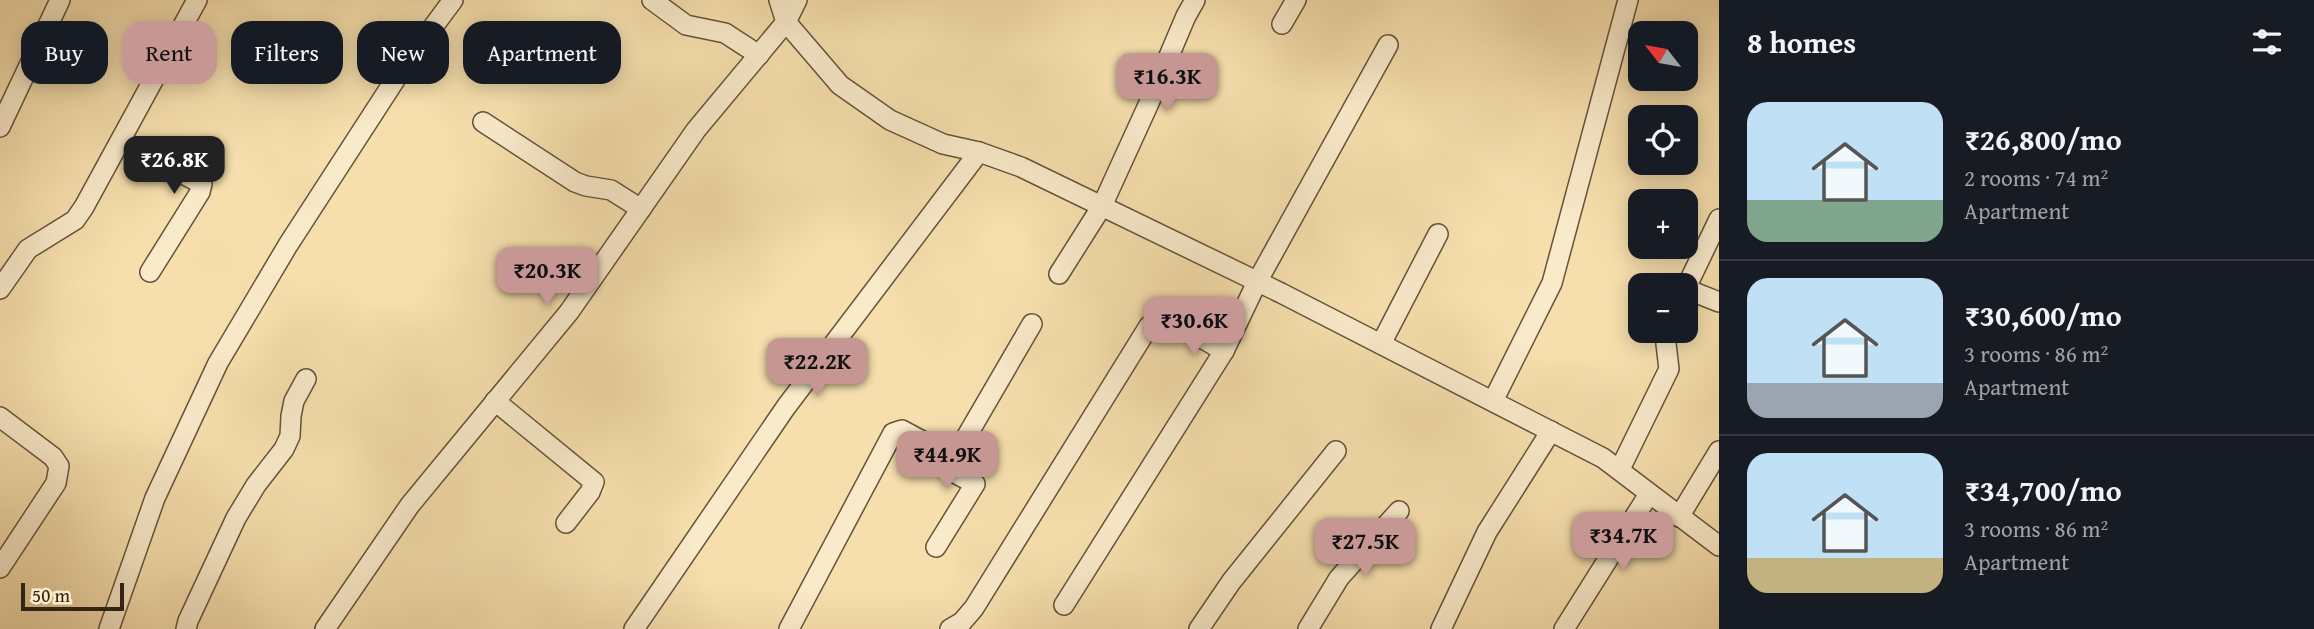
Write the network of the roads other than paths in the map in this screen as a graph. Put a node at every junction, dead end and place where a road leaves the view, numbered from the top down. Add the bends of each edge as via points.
1 (60, 0) edge
2 (197, 0) edge
3 (453, 0) edge
4 (652, 0) edge
5 (779, 0) edge
6 (797, 0) edge
7 (1195, 0) edge
8 (1296, 0) edge
9 (1628, 0) edge
10 (786, 22) junction
11 (1282, 24) dead end
12 (1388, 45) dead end
13 (759, 55) junction
14 (483, 121) dead end
15 (0, 127) edge
16 (121, 141) junction
17 (979, 152) junction
18 (1102, 206) junction
19 (641, 209) junction
20 (1719, 219) edge
21 (1438, 234) dead end
22 (149, 272) dead end
23 (1694, 273) edge
24 (1059, 274) dead end
25 (1257, 282) junction
26 (0, 289) edge
27 (1698, 294) edge
28 (1719, 302) edge
29 (1032, 324) dead end
30 (1666, 343) edge
31 (1381, 344) junction
32 (1224, 351) junction
33 (306, 379) dead end
34 (495, 401) junction
35 (1493, 401) junction
36 (0, 417) edge
37 (1551, 431) junction
38 (1719, 451) edge
39 (1336, 452) dead end
40 (954, 458) junction
41 (1620, 470) junction
42 (1648, 494) junction
43 (1399, 511) dead end
44 (1679, 517) junction
45 (566, 523) dead end
46 (1719, 546) edge
47 (936, 547) dead end
48 (0, 568) edge
49 (1064, 606) dead end
50 (109, 629) edge
51 (186, 629) edge
52 (324, 629) edge
53 (634, 629) edge
54 (789, 629) edge
55 (950, 629) edge
56 (1199, 629) edge
57 (1308, 629) edge
58 (1441, 629) edge
59 (1564, 629) edge

1 - 15 street
2 - 16 street
3 - 50 street via 402,69 288,245 218,363 155,498
4 - 13 street via 686,24 725,33
5 - 10 street
6 - 10 street
7 - 18 street
8 - 11 street
9 - 35 street via 1552,283
10 - 13 street
10 - 17 street via 840,85 880,113 943,144
12 - 25 street
13 - 19 street via 696,130
14 - 19 street via 575,182 611,190
16 - 22 street via 202,184
16 - 26 street via 75,220 28,248
17 - 18 street
17 - 53 street via 786,407
18 - 24 street
18 - 25 street
19 - 34 street via 569,312
20 - 23 street
21 - 31 street
25 - 31 street
25 - 32 street
27 - 28 street
29 - 40 street
30 - 41 street via 1669,369
31 - 35 street
32 - 49 street
32 - 55 street via 1172,321 1164,319 1149,326 974,608
33 - 51 street via 294,401 284,449 236,518
34 - 45 street via 594,482
34 - 52 street via 410,505
35 - 37 street
36 - 48 street via 59,466 56,483
37 - 41 street
37 - 58 street via 1488,533
38 - 44 street
39 - 56 street
40 - 47 street via 951,471 975,484
40 - 54 street via 902,430 894,431
41 - 42 street
42 - 44 street
42 - 59 street
43 - 57 street via 1339,578
44 - 46 street

